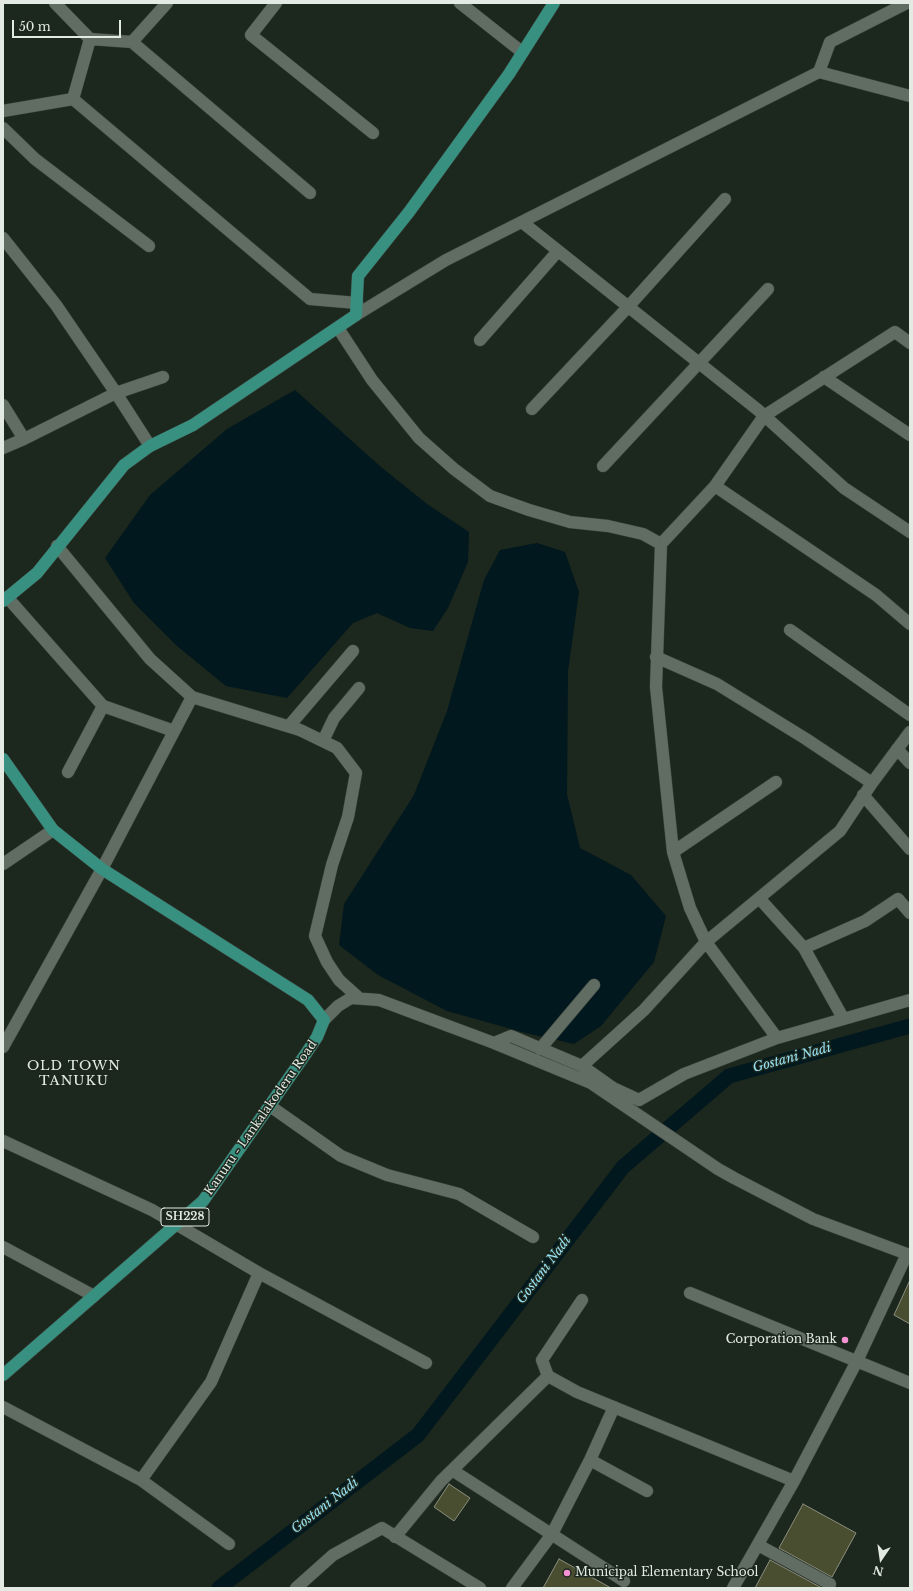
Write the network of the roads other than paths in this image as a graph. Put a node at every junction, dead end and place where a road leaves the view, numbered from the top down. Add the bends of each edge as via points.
1 (55, 3) edge
2 (167, 3) edge
3 (276, 3) edge
4 (460, 3) edge
5 (554, 3) edge
6 (907, 3) edge
7 (90, 39) junction
8 (132, 42) junction
9 (522, 52) junction
10 (819, 72) junction
11 (910, 96) edge
12 (74, 99) junction
13 (3, 111) edge
14 (3, 128) edge
15 (373, 133) dead end
16 (310, 193) dead end
17 (725, 199) dead end
18 (522, 222) junction
19 (3, 238) edge
20 (148, 246) dead end
21 (558, 251) junction
22 (768, 289) dead end
23 (357, 303) junction
24 (628, 307) junction
25 (356, 315) junction
26 (338, 328) junction
27 (480, 340) dead end
28 (910, 342) edge
29 (699, 364) junction
30 (163, 377) dead end
31 (824, 377) junction
32 (116, 393) junction
33 (3, 406) edge
34 (532, 409) dead end
35 (764, 416) junction
36 (910, 435) edge
37 (24, 439) junction
38 (150, 446) junction
39 (3, 448) edge
40 (603, 466) dead end
41 (715, 486) junction
42 (910, 532) edge
43 (661, 544) junction
44 (57, 546) junction
45 (5, 599) edge
46 (910, 624) edge
47 (790, 630) dead end
48 (353, 650) dead end
49 (656, 657) junction
50 (359, 688) dead end
51 (192, 697) junction
52 (104, 706) junction
53 (910, 715) edge
54 (289, 726) junction
55 (174, 731) junction
56 (910, 732) edge
57 (322, 741) junction
58 (897, 749) junction
59 (3, 760) edge
60 (910, 763) edge
61 (68, 772) dead end
62 (776, 782) dead end
63 (872, 783) junction
64 (864, 795) junction
65 (54, 830) junction
66 (910, 849) edge
67 (673, 852) junction
68 (3, 864) edge
69 (102, 869) junction
70 (759, 898) junction
71 (910, 913) edge
72 (706, 942) junction
73 (804, 948) junction
74 (594, 985) dead end
75 (359, 998) junction
76 (910, 1000) edge
77 (843, 1018) junction
78 (324, 1020) junction
79 (777, 1038) junction
80 (494, 1043) junction
81 (3, 1047) edge
82 (540, 1049) junction
83 (582, 1066) junction
84 (270, 1106) junction
85 (3, 1141) edge
86 (176, 1224) junction
87 (533, 1236) dead end
88 (3, 1248) edge
89 (909, 1253) edge
90 (259, 1273) junction
91 (690, 1293) dead end
92 (94, 1296) junction
93 (582, 1300) dead end
94 (857, 1361) junction
95 (426, 1363) dead end
96 (3, 1375) edge
97 (548, 1376) junction
98 (910, 1383) edge
99 (3, 1406) edge
100 (614, 1407) junction
101 (590, 1460) junction
102 (452, 1470) junction
103 (141, 1480) junction
104 (794, 1481) junction
105 (647, 1491) dead end
106 (552, 1534) junction
107 (395, 1537) junction
108 (229, 1544) dead end
109 (758, 1545) junction
110 (624, 1581) dead end
111 (830, 1584) dead end
112 (296, 1588) edge
113 (480, 1588) edge
114 (512, 1588) edge
115 (733, 1588) edge

1 - 7 street
2 - 8 street
3 - 15 street via 251,35
4 - 9 street
5 - 9 main road
6 - 10 street via 830,42
7 - 8 street
7 - 12 street
8 - 16 street
9 - 23 main road via 409,212 358,276
10 - 11 street
10 - 18 street
12 - 13 street
12 - 23 street via 310,299
14 - 20 street via 35,159
17 - 24 street
18 - 21 street
18 - 25 street via 446,260
19 - 32 street via 56,305
21 - 24 street
21 - 27 street
22 - 29 street
23 - 25 main road
24 - 29 street
24 - 34 street
25 - 26 main road
26 - 38 main road via 193,425
26 - 43 street via 372,380 419,438 490,496 570,522 608,526 643,534
28 - 31 street via 895,332
29 - 35 street
29 - 40 street
30 - 32 street
31 - 35 street
31 - 36 street
32 - 37 street
32 - 38 street
33 - 37 street
35 - 41 street
35 - 42 street via 844,488
37 - 39 street
38 - 44 main road via 124,465
41 - 43 street
41 - 46 street via 876,595
43 - 49 street
44 - 45 main road via 37,573
44 - 51 street via 150,659
45 - 52 street
47 - 53 street
48 - 54 street
49 - 63 street via 717,684
49 - 67 street via 656,687
50 - 57 street via 334,718
51 - 54 street
51 - 55 street
52 - 55 street
52 - 61 street
54 - 57 street
55 - 69 street
56 - 58 street
57 - 75 street via 337,748 356,773 348,817 332,866 315,936 339,980
58 - 60 street
58 - 63 street
59 - 65 main road
62 - 67 street
63 - 64 street
64 - 66 street
64 - 70 street via 840,831
65 - 68 street
65 - 69 main road
67 - 72 street via 690,908
69 - 78 main road via 308,1000
69 - 81 street
70 - 72 street
70 - 73 street
71 - 73 street via 898,899 865,921
72 - 79 street
72 - 83 street via 644,1010
73 - 77 street
74 - 82 street
75 - 78 street via 351,998 344,1002
75 - 80 street via 380,1000
76 - 77 street
77 - 79 street
78 - 84 main road, Kanuru - Lankalakoderu Road / SH228 via 316,1037
79 - 83 street via 684,1074 639,1100 613,1088
80 - 82 street via 511,1036
80 - 89 street via 591,1083 718,1169 813,1219
82 - 83 street
84 - 86 main road, Kanuru - Lankalakoderu Road / SH228 via 203,1201
84 - 87 street via 341,1156 387,1175 459,1194
85 - 86 street via 152,1210
86 - 90 street
86 - 92 main road, Kanuru - Lankalakoderu Road / SH228
88 - 92 street
89 - 94 street
90 - 95 street
90 - 103 street via 211,1382
91 - 94 street
92 - 96 main road, Kanuru - Lankalakoderu Road / SH228
93 - 97 street via 542,1360
94 - 98 street
94 - 104 street
97 - 100 street via 577,1392
97 - 102 street
99 - 103 street
100 - 101 street
100 - 104 street
101 - 105 street
101 - 106 street
102 - 106 street
102 - 107 street
103 - 108 street
104 - 109 street
106 - 110 street
106 - 114 street
107 - 112 street via 382,1528 333,1555
107 - 113 street
109 - 111 street
109 - 115 street

